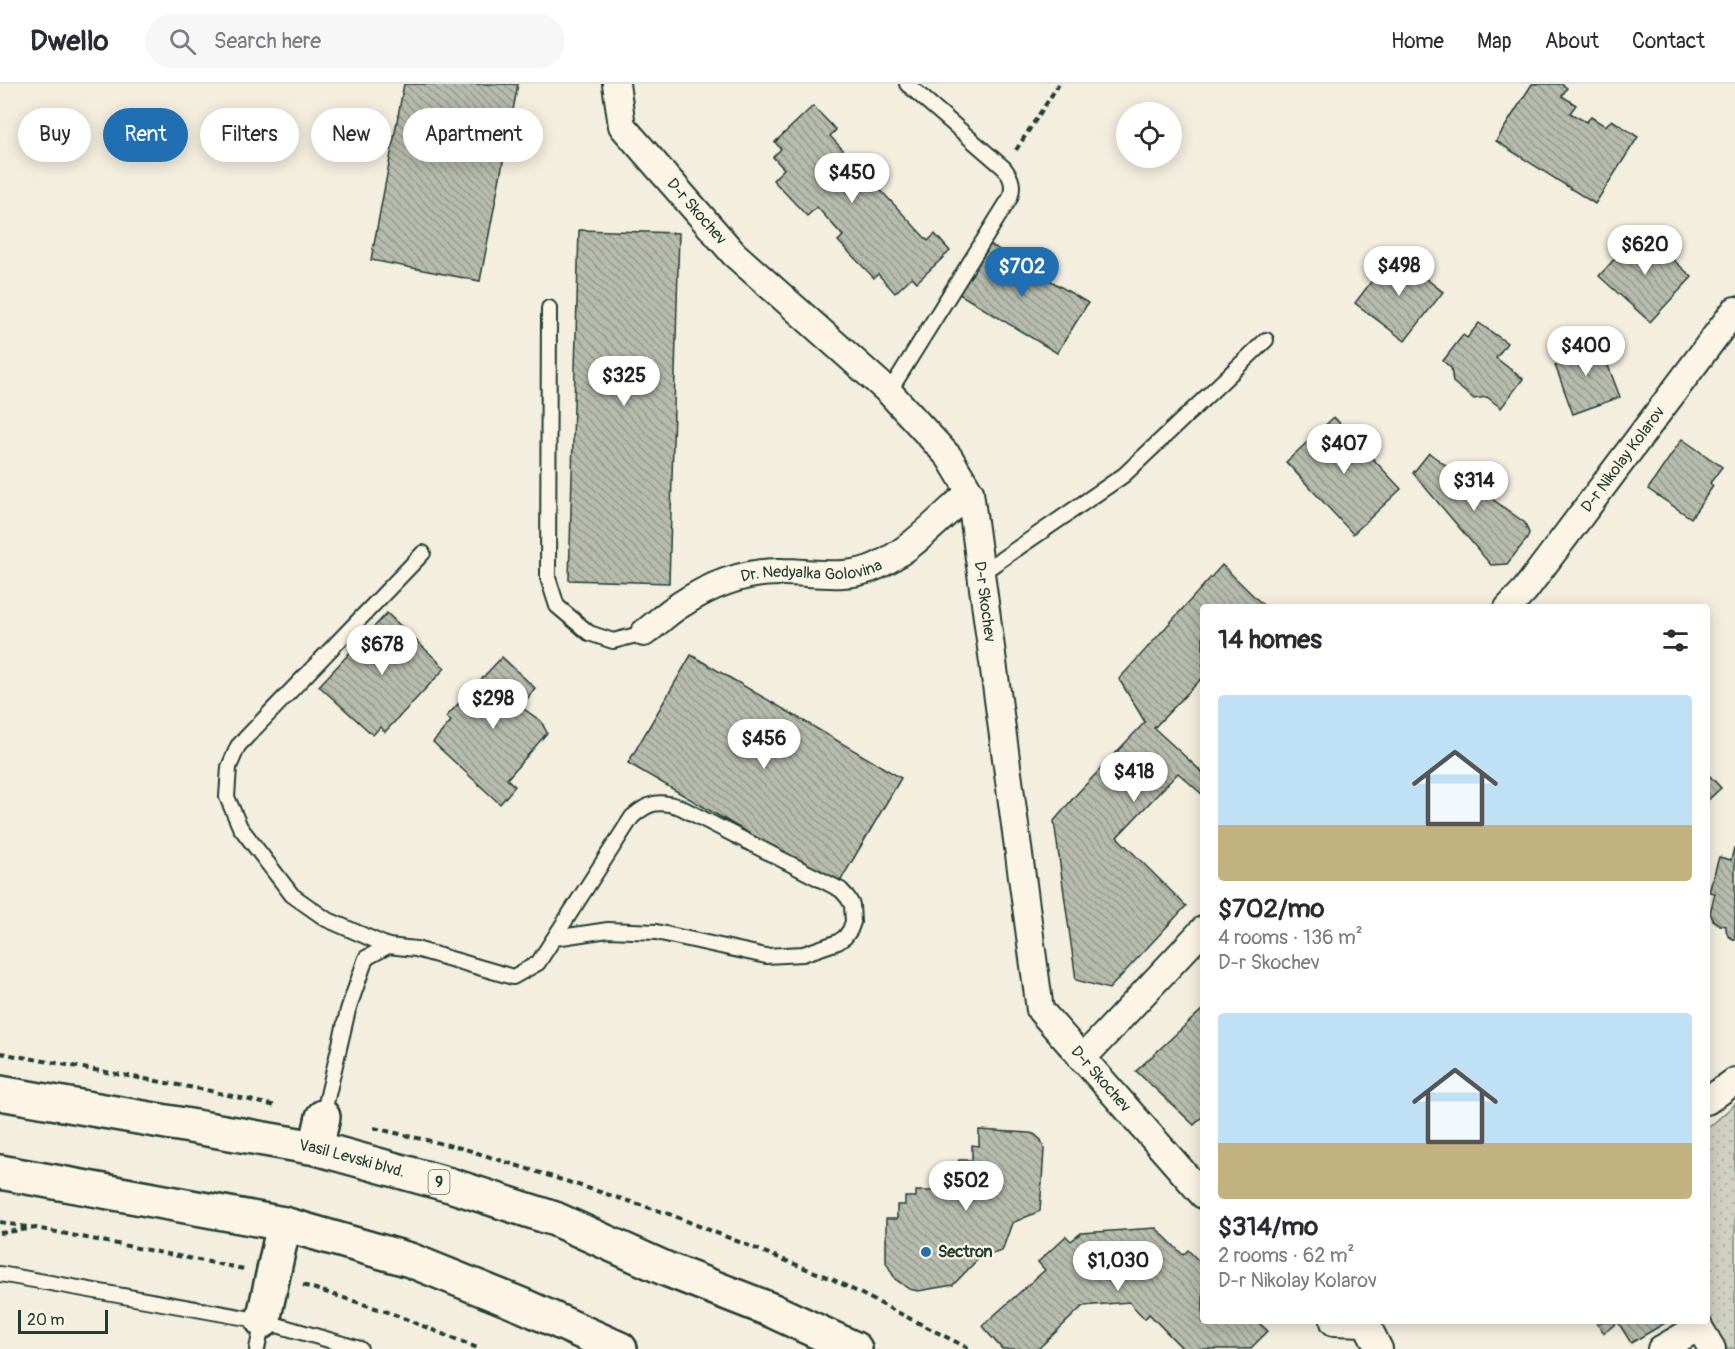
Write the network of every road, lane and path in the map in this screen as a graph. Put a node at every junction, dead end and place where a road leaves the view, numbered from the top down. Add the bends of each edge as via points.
1 (616, 84) edge
2 (907, 84) edge
3 (1059, 84) edge
4 (1004, 168) junction
5 (549, 308) dead end
6 (1735, 310) edge
7 (1266, 340) dead end
8 (889, 392) junction
9 (970, 492) junction
10 (423, 553) dead end
11 (980, 574) junction
12 (1512, 604) edge
13 (644, 633) joint
14 (1200, 933) edge
15 (555, 938) junction
16 (388, 946) junction
17 (1082, 1059) junction
18 (1735, 1081) edge
19 (0, 1093) edge
20 (1710, 1099) edge
21 (320, 1132) junction
22 (0, 1172) edge
23 (1200, 1192) edge
24 (0, 1222) edge
25 (284, 1224) junction
26 (36, 1228) dead end
27 (0, 1274) edge
28 (1369, 1324) edge
29 (1702, 1333) edge
30 (260, 1335) edge
31 (360, 1349) edge
32 (620, 1349) edge
33 (855, 1349) edge
34 (1379, 1349) edge
35 (1661, 1349) edge

1 - 8 street, D-r Skochev via 622,126 734,254
2 - 4 lane
3 - 4 path
4 - 8 lane via 1012,182 1010,198
5 - 13 lane via 548,578 557,606 589,633 613,641
6 - 12 street, D-r Nikolay Kolarov
7 - 11 lane via 1124,475
8 - 9 street, D-r Skochev via 949,458
9 - 11 street, D-r Skochev
9 - 13 street, Dr. Nedyalka Golovina via 905,549 876,567 848,574 779,572 738,577 679,605
10 - 16 lane via 238,746 229,767 227,797 240,827 292,895 326,919
11 - 17 street, D-r Skochev via 1040,1010
14 - 17 street
15 - 15 lane via 608,930 656,932 766,956 803,954 845,937 853,914 841,890 680,807 655,803 632,817
15 - 16 lane via 538,963 513,977 416,949
16 - 21 lane via 366,958 348,1010
17 - 23 street, D-r Skochev
18 - 20 street
19 - 21 highway, Vasil Levski blvd. / 9
21 - 33 highway, Vasil Levski blvd. / 9 via 450,1185 555,1219
22 - 25 highway
24 - 26 path
25 - 30 highway
25 - 32 highway via 410,1260
27 - 30 lane
28 - 34 street
29 - 35 street
30 - 31 lane

